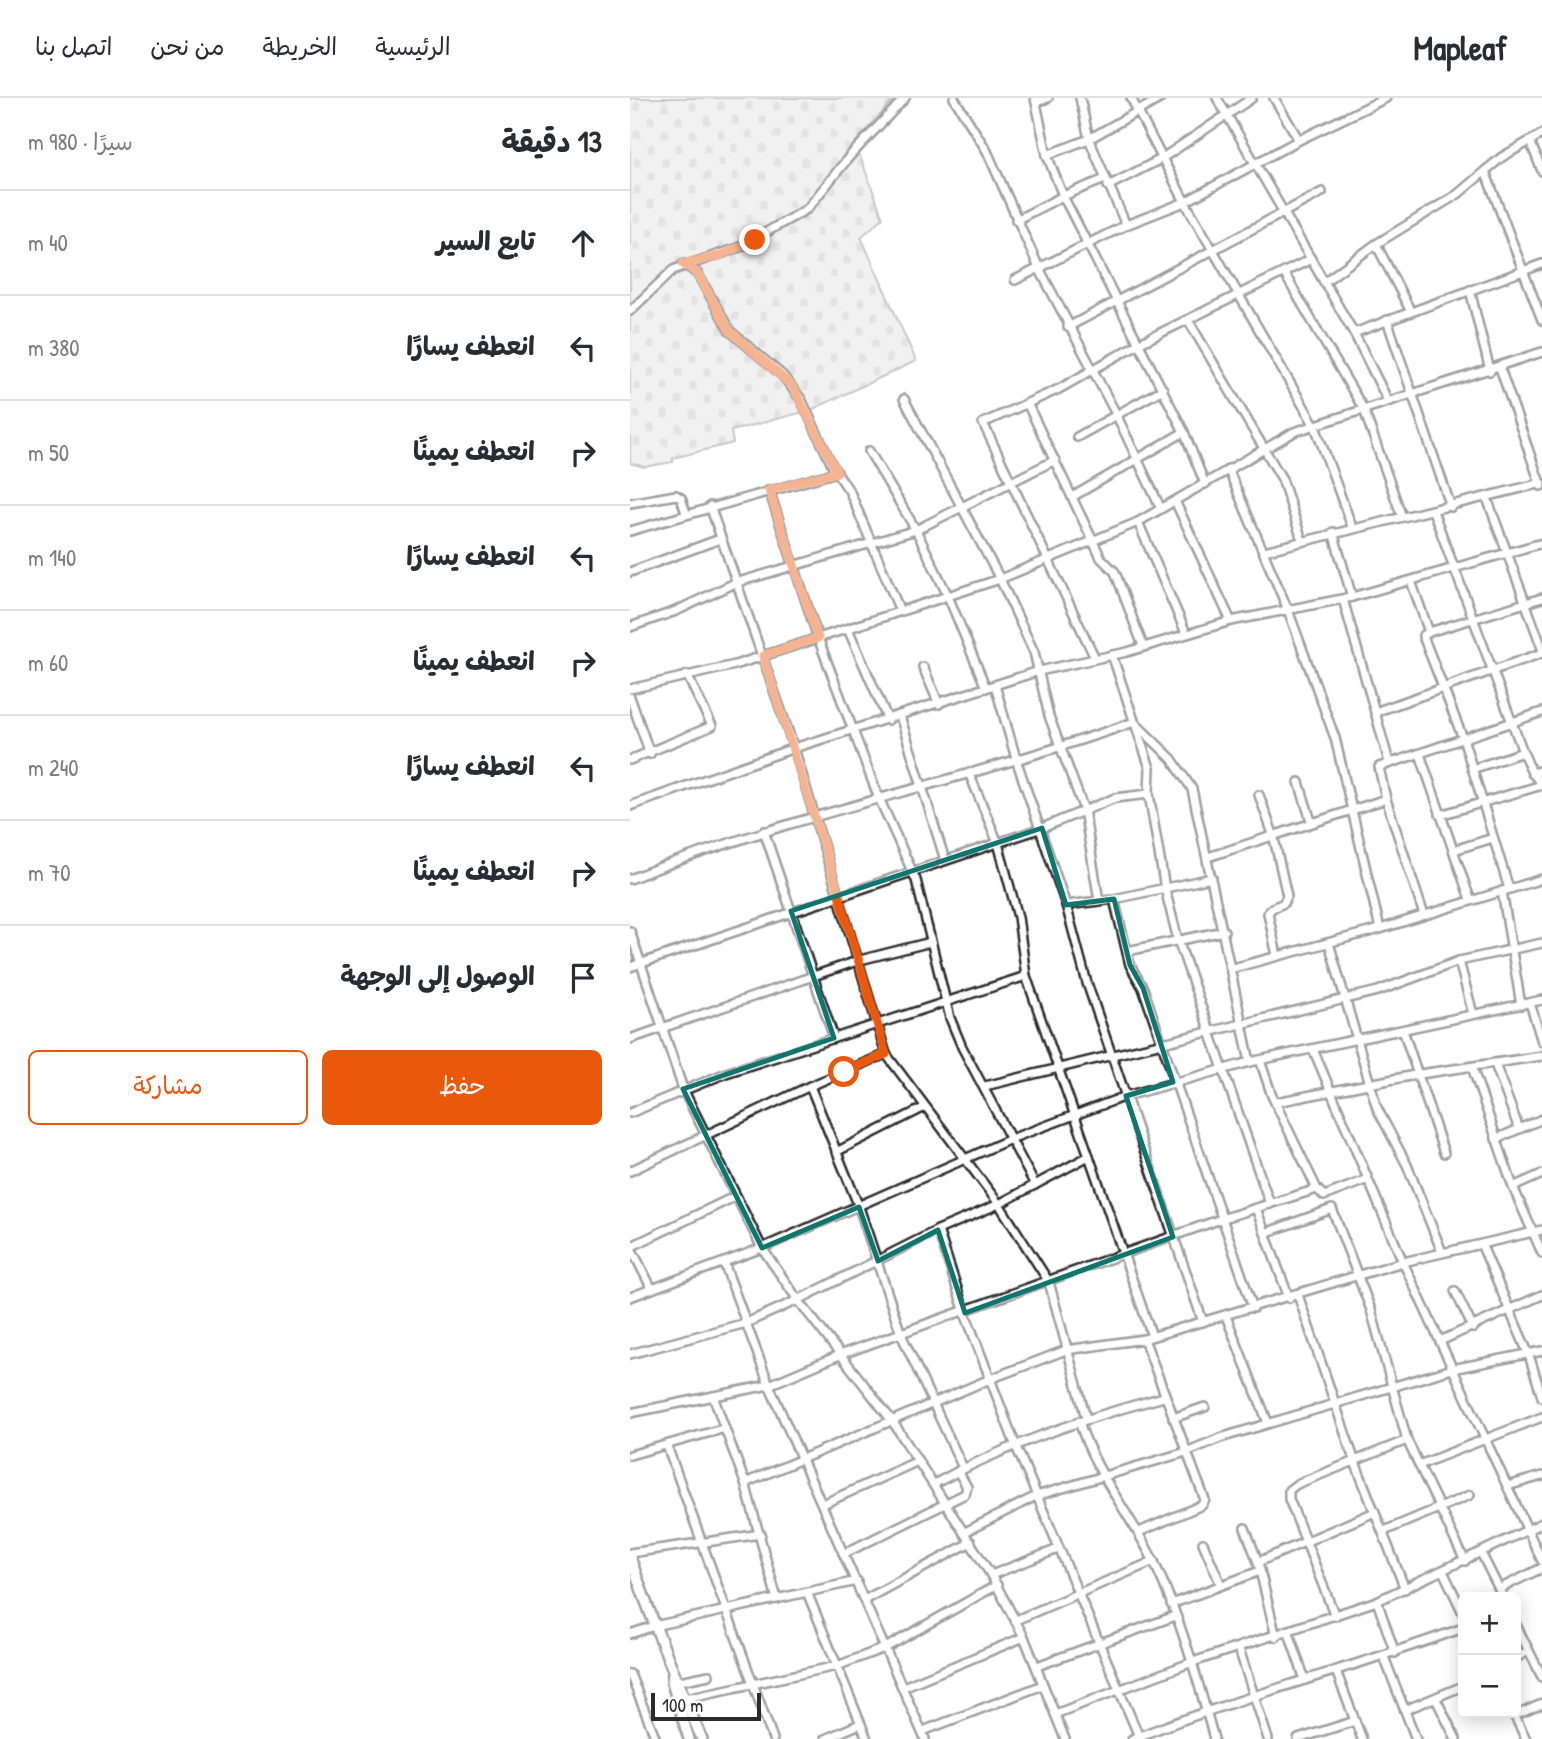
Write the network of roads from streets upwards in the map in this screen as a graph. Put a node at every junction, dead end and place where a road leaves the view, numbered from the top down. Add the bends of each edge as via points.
1 (905, 98) edge
2 (954, 98) edge
3 (1048, 98) edge
4 (1080, 98) edge
5 (1130, 98) edge
6 (1161, 98) edge
7 (1217, 98) edge
8 (1252, 98) edge
9 (1274, 98) edge
10 (1386, 98) edge
11 (1036, 100) edge
12 (1138, 112) junction
13 (1226, 113) junction
14 (1542, 134) edge
15 (1089, 139) junction
16 (1300, 141) junction
17 (1530, 141) junction
18 (1047, 155) junction
19 (1161, 159) junction
20 (1259, 165) junction
21 (1485, 171) junction
22 (1542, 171) edge
23 (1107, 183) junction
24 (1322, 192) dead end
25 (1063, 196) junction
26 (1185, 202) junction
27 (1283, 211) junction
28 (1016, 220) junction
29 (1126, 225) junction
30 (1086, 243) junction
31 (1376, 244) junction
32 (1212, 249) junction
33 (1311, 259) junction
34 (683, 264) junction
35 (1542, 264) edge
36 (1039, 268) junction
37 (1524, 271) junction
38 (1284, 273) junction
39 (1015, 280) dead end
40 (1324, 282) junction
41 (1470, 289) junction
42 (1240, 295) junction
43 (1116, 302) junction
44 (1410, 310) junction
45 (630, 311) edge
46 (1188, 320) junction
47 (1387, 320) junction
48 (1542, 320) edge
49 (1068, 327) junction
50 (1354, 332) junction
51 (1138, 344) junction
52 (1542, 352) edge
53 (1500, 368) junction
54 (1092, 370) junction
55 (1490, 371) junction
56 (1163, 389) junction
57 (1412, 394) junction
58 (904, 399) dead end
59 (1388, 401) junction
60 (1027, 403) junction
61 (1364, 410) junction
62 (1116, 414) junction
63 (1315, 425) junction
64 (1184, 432) junction
65 (1077, 437) dead end
66 (1264, 448) junction
67 (869, 451) dead end
68 (1138, 459) junction
69 (1055, 460) junction
70 (1228, 469) junction
71 (837, 472) junction
72 (1011, 482) junction
73 (1205, 484) junction
74 (1541, 485) edge
75 (769, 490) junction
76 (1072, 497) junction
77 (1487, 498) junction
78 (1175, 501) junction
79 (630, 503) edge
80 (710, 506) junction
81 (963, 507) junction
82 (1451, 507) junction
83 (1161, 509) junction
84 (1433, 511) junction
85 (685, 513) junction
86 (1402, 517) junction
87 (1138, 522) junction
88 (1352, 527) junction
89 (916, 530) junction
90 (630, 531) edge
91 (1333, 532) junction
92 (720, 538) junction
93 (1303, 540) junction
94 (1092, 542) junction
95 (1542, 542) edge
96 (872, 544) junction
97 (1264, 551) junction
98 (1507, 554) junction
99 (1047, 561) junction
100 (793, 566) junction
101 (1455, 569) junction
102 (630, 572) edge
103 (1000, 579) junction
104 (1411, 581) junction
105 (736, 583) junction
106 (948, 596) junction
107 (1352, 597) junction
108 (1542, 598) edge
109 (1343, 599) junction
110 (1525, 603) junction
111 (1288, 610) junction
112 (900, 611) junction
113 (1475, 618) junction
114 (1231, 621) junction
115 (630, 627) edge
116 (848, 629) junction
117 (1186, 632) junction
118 (1429, 632) junction
119 (818, 638) junction
120 (1143, 646) junction
121 (1542, 648) edge
122 (1542, 653) edge
123 (1112, 655) junction
124 (763, 656) junction
125 (1095, 658) junction
126 (923, 667) dead end
127 (1494, 670) junction
128 (1039, 671) junction
129 (687, 675) junction
130 (990, 687) junction
131 (1444, 688) junction
132 (630, 689) edge
133 (630, 697) edge
134 (939, 705) junction
135 (1375, 712) junction
136 (1542, 712) edge
137 (900, 716) junction
138 (888, 720) junction
139 (1134, 722) junction
140 (1514, 723) junction
141 (854, 730) junction
142 (1464, 741) junction
143 (794, 748) junction
144 (1061, 748) junction
145 (1523, 752) junction
146 (650, 754) junction
147 (1420, 754) junction
148 (630, 760) edge
149 (1017, 762) junction
150 (1390, 762) junction
151 (1472, 769) junction
152 (1542, 770) edge
153 (968, 773) junction
154 (1532, 774) junction
155 (1299, 782) dead end
156 (1542, 784) edge
157 (921, 785) junction
158 (1149, 794) junction
159 (1259, 795) dead end
160 (878, 796) junction
161 (1386, 799) junction
162 (1482, 803) junction
163 (630, 806) edge
164 (1353, 809) junction
165 (1084, 810) junction
166 (815, 815) junction
167 (1440, 815) junction
168 (1311, 821) junction
169 (1042, 828) junction
170 (764, 831) junction
171 (1273, 834) junction
172 (1493, 838) junction
173 (998, 843) junction
174 (1454, 850) junction
175 (1208, 857) junction
176 (944, 860) junction
177 (912, 871) junction
178 (1212, 878) junction
179 (630, 879) edge
180 (1542, 879) edge
181 (1165, 888) junction
182 (1506, 890) junction
183 (839, 894) junction
184 (1114, 899) junction
185 (1470, 899) junction
186 (1099, 901) junction
187 (1066, 905) junction
188 (791, 911) junction
189 (1424, 915) junction
190 (1380, 929) junction
191 (1224, 930) junction
192 (630, 931) edge
193 (1178, 940) junction
194 (931, 942) junction
195 (1329, 943) junction
196 (1542, 943) edge
197 (1512, 950) junction
198 (1127, 951) junction
199 (1278, 956) junction
200 (860, 960) junction
201 (1459, 961) junction
202 (640, 964) junction
203 (630, 967) edge
204 (1233, 968) junction
205 (813, 976) junction
206 (1026, 976) junction
207 (1347, 999) junction
208 (1542, 1000) edge
209 (945, 1002) junction
210 (1530, 1003) junction
211 (1521, 1004) junction
212 (1472, 1014) junction
213 (1243, 1024) junction
214 (877, 1027) junction
215 (661, 1028) junction
216 (1403, 1030) junction
217 (1208, 1033) junction
218 (834, 1038) junction
219 (1357, 1039) junction
220 (630, 1040) edge
221 (1542, 1042) edge
222 (1161, 1045) junction
223 (1313, 1049) junction
224 (886, 1054) junction
225 (1113, 1056) junction
226 (1542, 1056) edge
227 (1260, 1060) junction
228 (1250, 1062) junction
229 (1495, 1064) junction
230 (1472, 1067) junction
231 (1058, 1068) junction
232 (1222, 1070) junction
233 (1420, 1074) junction
234 (1173, 1082) junction
235 (1370, 1085) junction
236 (810, 1086) junction
237 (985, 1086) junction
238 (683, 1089) junction
239 (1328, 1091) junction
240 (1126, 1096) junction
241 (1276, 1102) junction
242 (925, 1107) junction
243 (630, 1113) edge
244 (1075, 1115) junction
245 (1542, 1119) edge
246 (1518, 1129) junction
247 (704, 1136) junction
248 (1013, 1139) junction
249 (1496, 1139) junction
250 (836, 1152) junction
251 (1444, 1153) dead end
252 (1089, 1156) junction
253 (966, 1161) junction
254 (630, 1171) edge
255 (1542, 1174) edge
256 (1366, 1180) junction
257 (1035, 1185) junction
258 (1513, 1187) junction
259 (1317, 1189) junction
260 (736, 1196) junction
261 (1324, 1196) junction
262 (999, 1204) junction
263 (1270, 1204) junction
264 (859, 1207) junction
265 (1256, 1209) junction
266 (1332, 1209) junction
267 (1222, 1219) junction
268 (938, 1230) junction
269 (1542, 1230) edge
270 (1265, 1233) junction
271 (1534, 1234) junction
272 (1174, 1237) junction
273 (630, 1246) edge
274 (1482, 1246) junction
275 (762, 1248) junction
276 (1442, 1252) junction
277 (1542, 1253) edge
278 (1124, 1254) junction
279 (878, 1261) junction
280 (1403, 1262) junction
281 (724, 1263) junction
282 (1359, 1275) junction
283 (1049, 1282) junction
284 (652, 1289) junction
285 (1455, 1291) dead end
286 (1298, 1295) junction
287 (1542, 1295) edge
288 (630, 1297) edge
289 (1289, 1298) junction
290 (798, 1300) junction
291 (1253, 1308) junction
292 (965, 1312) junction
293 (1510, 1312) junction
294 (1226, 1316) junction
295 (1203, 1322) junction
296 (746, 1323) junction
297 (1473, 1328) junction
298 (901, 1334) junction
299 (1152, 1336) junction
300 (1143, 1339) junction
301 (1440, 1341) junction
302 (1066, 1350) junction
303 (1542, 1351) edge
304 (630, 1354) edge
305 (842, 1354) junction
306 (1529, 1355) junction
307 (1452, 1369) junction
308 (990, 1378) junction
309 (769, 1385) junction
310 (1393, 1386) junction
311 (713, 1396) junction
312 (1164, 1397) junction
313 (1542, 1397) edge
314 (931, 1404) junction
315 (1336, 1404) junction
316 (1205, 1407) dead end
317 (630, 1413) edge
318 (1173, 1418) junction
319 (1542, 1418) edge
320 (1082, 1419) junction
321 (892, 1422) junction
322 (1268, 1423) junction
323 (722, 1429) junction
324 (1485, 1438) junction
325 (1407, 1440) junction
326 (1015, 1444) junction
327 (667, 1446) junction
328 (1186, 1452) junction
329 (630, 1455) edge
330 (803, 1458) junction
331 (918, 1461) junction
332 (1355, 1462) junction
333 (1419, 1465) junction
334 (961, 1469) junction
335 (1542, 1476) edge
336 (1104, 1477) junction
337 (745, 1483) junction
338 (934, 1483) junction
339 (1507, 1486) junction
340 (1470, 1495) dead end
341 (1036, 1496) junction
342 (946, 1503) junction
343 (823, 1504) junction
344 (1440, 1508) junction
345 (1375, 1512) junction
346 (1542, 1523) edge
347 (1245, 1528) dead end
348 (1526, 1530) junction
349 (1384, 1531) junction
350 (965, 1532) junction
351 (1139, 1532) junction
352 (761, 1534) junction
353 (702, 1541) junction
354 (971, 1542) junction
355 (1306, 1542) junction
356 (1203, 1543) dead end
357 (1058, 1549) junction
358 (845, 1553) junction
359 (1481, 1553) junction
360 (630, 1555) edge
361 (1154, 1561) junction
362 (1465, 1561) junction
363 (1542, 1561) edge
364 (1258, 1562) junction
365 (1542, 1568) edge
366 (1259, 1571) junction
367 (1443, 1571) junction
368 (991, 1575) junction
369 (857, 1581) junction
370 (997, 1585) junction
371 (1221, 1585) junction
372 (1405, 1589) junction
373 (1499, 1589) junction
374 (807, 1592) junction
375 (1500, 1592) edge
376 (1080, 1593) junction
377 (777, 1599) junction
378 (866, 1599) junction
379 (1377, 1601) junction
380 (1458, 1602) edge
381 (1171, 1604) junction
382 (725, 1609) junction
383 (1175, 1616) junction
384 (1335, 1616) junction
385 (1016, 1620) junction
386 (654, 1626) junction
387 (1458, 1630) edge
388 (1289, 1633) junction
389 (630, 1634) edge
390 (1521, 1636) edge
391 (1024, 1637) junction
392 (1276, 1637) junction
393 (1101, 1641) junction
394 (887, 1647) junction
395 (1239, 1649) junction
396 (1528, 1651) junction
397 (1395, 1653) junction
398 (1521, 1655) edge
399 (1384, 1657) junction
400 (1190, 1663) junction
401 (837, 1666) junction
402 (1037, 1667) junction
403 (1336, 1671) junction
404 (630, 1674) edge
405 (709, 1675) dead end
406 (1542, 1677) edge
407 (1305, 1680) junction
408 (676, 1682) junction
409 (752, 1682) junction
410 (1043, 1685) junction
411 (903, 1688) junction
412 (1119, 1688) junction
413 (1458, 1688) edge
414 (1254, 1696) junction
415 (686, 1698) junction
416 (1436, 1699) junction
417 (1542, 1704) edge
418 (1206, 1710) junction
419 (1405, 1710) junction
420 (1521, 1711) edge
421 (1055, 1714) junction
422 (1515, 1718) edge
423 (1355, 1721) junction
424 (860, 1724) junction
425 (924, 1735) edge
426 (1455, 1737) edge
427 (1137, 1738) edge
428 (656, 1739) edge
429 (690, 1739) edge
430 (702, 1739) edge
431 (773, 1739) edge
432 (825, 1739) edge
433 (867, 1739) edge
434 (1065, 1739) edge
435 (1214, 1739) edge
436 (1268, 1739) edge
437 (1298, 1739) edge
438 (1362, 1739) edge
439 (1416, 1739) edge
440 (1446, 1739) edge
441 (1525, 1739) edge

1 - 34 street via 807,209 740,247
2 - 28 street via 987,151
3 - 11 street
4 - 15 street
5 - 12 street
6 - 12 street
7 - 13 street
8 - 13 street
9 - 16 street
10 - 16 street
11 - 18 street
12 - 15 street
12 - 19 street
13 - 19 street
13 - 20 street
14 - 17 street
15 - 18 street
15 - 23 street
16 - 20 street
17 - 21 street
17 - 22 street
18 - 25 street
19 - 23 street
19 - 26 street
20 - 26 street
20 - 27 street
21 - 31 street via 1458,194
21 - 37 street
23 - 25 street
23 - 29 street
24 - 27 street
25 - 28 street
25 - 30 street
26 - 29 street
26 - 32 street
27 - 32 street
27 - 33 street
28 - 36 street
29 - 30 street
30 - 36 street
30 - 43 street
31 - 40 street
31 - 44 street
32 - 42 street
32 - 43 street
33 - 38 street
33 - 40 street
34 - 45 street
34 - 71 street via 697,273 730,331 793,387
35 - 37 street
36 - 39 street
36 - 49 street
37 - 41 street
37 - 48 street
38 - 42 street
38 - 61 street
40 - 50 street
41 - 44 street
41 - 55 street
42 - 46 street
42 - 63 street
43 - 49 street
43 - 51 street
44 - 47 street
46 - 51 street
46 - 66 street
47 - 50 street
47 - 57 street
49 - 54 street
50 - 59 street
51 - 54 street
51 - 56 street
52 - 53 street
53 - 55 street
53 - 74 street
54 - 60 street
54 - 62 street
55 - 57 street
56 - 62 street
56 - 64 street
57 - 59 street
57 - 82 street
58 - 81 street
59 - 61 street
60 - 69 street
60 - 72 street via 983,422
61 - 63 street
61 - 86 street
62 - 65 street
62 - 68 street
63 - 66 street
63 - 88 street
64 - 68 street
64 - 73 street
66 - 70 street
66 - 93 street via 1288,493
67 - 89 street
68 - 76 street
68 - 83 street
69 - 72 street
69 - 76 street
70 - 73 street
70 - 97 street
71 - 75 street
71 - 96 street
72 - 81 street
72 - 99 street
73 - 78 street
74 - 77 street
75 - 80 street
75 - 100 street
76 - 94 street
77 - 82 street
77 - 98 street
78 - 83 street
78 - 114 street
79 - 85 street via 676,495
80 - 85 street
80 - 92 street
81 - 89 street
81 - 103 street
82 - 84 street
83 - 87 street
84 - 86 street
84 - 101 street
85 - 90 street
86 - 88 street
87 - 94 street
87 - 117 street
88 - 91 street
89 - 96 street
89 - 106 street
91 - 93 street
91 - 107 street
92 - 102 street
92 - 105 street
93 - 97 street
94 - 99 street
94 - 120 street via 1102,562 1115,572
95 - 98 street
96 - 100 street
96 - 112 street
97 - 111 street
98 - 101 street
98 - 110 street
99 - 103 street
99 - 125 street
100 - 105 street
100 - 119 street
101 - 104 street
101 - 113 street
103 - 106 street
103 - 128 street
104 - 107 street
104 - 118 street
105 - 115 street
105 - 124 street
106 - 112 street
106 - 130 street
107 - 109 street
108 - 110 street
109 - 111 street
109 - 135 street
110 - 113 street
110 - 121 street
111 - 114 street
111 - 164 street via 1335,738
112 - 116 street
113 - 118 street
113 - 127 street
114 - 117 street
116 - 119 street
116 - 138 street
117 - 120 street
118 - 131 street via 1423,641
119 - 124 street
119 - 141 street
120 - 123 street
122 - 127 street
123 - 125 street
123 - 139 street
124 - 129 street
124 - 143 street
125 - 128 street
126 - 134 street
127 - 131 street
127 - 140 street
128 - 130 street
128 - 144 street
129 - 132 street
129 - 146 street via 712,726
130 - 134 street
130 - 149 street
131 - 135 street
131 - 142 street
133 - 146 street
134 - 137 street
135 - 150 street
136 - 140 street
137 - 138 street
137 - 157 street
138 - 141 street
139 - 144 street
139 - 158 street via 1152,773
139 - 175 street via 1172,758 1188,781
140 - 142 street
140 - 145 street
141 - 143 street
141 - 160 street
142 - 147 street
142 - 151 street
143 - 163 street
143 - 166 street
144 - 149 street
144 - 165 street
145 - 151 street
145 - 154 street
146 - 148 street
147 - 150 street
147 - 167 street
149 - 153 street
149 - 169 street
150 - 161 street via 1378,771
151 - 162 street
152 - 154 street
153 - 157 street
153 - 173 street
154 - 156 street
155 - 168 street
156 - 162 street
157 - 160 street
157 - 176 street
158 - 165 street via 1115,798
158 - 181 street
159 - 171 street
160 - 166 street
160 - 177 street
161 - 164 street
161 - 189 street
162 - 167 street
162 - 172 street
164 - 168 street
164 - 190 street
165 - 169 street
165 - 186 street
166 - 170 street
166 - 183 street
167 - 174 street
168 - 171 street
169 - 173 street
169 - 187 street
170 - 179 street
170 - 188 street
171 - 175 street
171 - 199 street via 1287,897 1268,913
172 - 174 street
172 - 182 street
173 - 176 street
173 - 206 street via 1018,917
174 - 185 street
175 - 178 street
176 - 177 street
177 - 183 street
177 - 194 street
178 - 181 street
178 - 191 street
180 - 182 street
181 - 184 street
181 - 193 street
182 - 185 street
182 - 197 street
183 - 188 street
183 - 200 street
184 - 186 street
184 - 198 street
185 - 189 street
186 - 187 street
187 - 225 street
188 - 202 street
188 - 205 street
189 - 190 street
190 - 195 street
191 - 193 street
191 - 204 street
192 - 202 street
193 - 198 street
193 - 217 street
194 - 200 street
194 - 209 street
195 - 199 street
195 - 207 street
196 - 197 street
197 - 201 street
197 - 211 street
198 - 222 street
199 - 204 street
200 - 205 street
200 - 214 street
201 - 207 street via 1402,985
201 - 212 street
202 - 203 street
202 - 215 street
204 - 213 street
205 - 215 street
205 - 218 street
206 - 209 street
206 - 231 street
207 - 213 street
207 - 219 street
208 - 210 street
209 - 214 street
209 - 237 street via 962,1047
210 - 211 street
210 - 221 street
211 - 212 street
212 - 216 street
213 - 217 street
213 - 228 street
214 - 218 street
214 - 224 street
215 - 220 street
215 - 238 street
216 - 219 street
216 - 233 street
217 - 222 street
217 - 232 street
218 - 238 street
219 - 223 street
219 - 235 street
222 - 225 street
222 - 234 street
223 - 227 street
223 - 239 street
224 - 236 street
224 - 242 street
225 - 231 street
225 - 240 street
226 - 229 street
227 - 228 street
227 - 241 street
228 - 232 street
229 - 230 street
229 - 246 street
230 - 233 street
230 - 249 street
231 - 237 street
231 - 244 street
232 - 234 street
232 - 263 street
233 - 235 street
233 - 251 street
234 - 240 street
234 - 267 street
235 - 239 street
235 - 276 street
236 - 247 street
236 - 250 street
237 - 248 street
238 - 243 street
238 - 247 street
239 - 241 street
239 - 256 street
240 - 244 street
240 - 272 street
241 - 259 street
242 - 250 street
242 - 253 street
244 - 248 street
244 - 252 street
245 - 246 street
246 - 249 street
247 - 254 street
247 - 260 street
248 - 253 street
248 - 257 street
249 - 258 street
250 - 264 street
252 - 257 street
252 - 278 street
253 - 262 street
253 - 264 street
255 - 258 street
256 - 261 street
256 - 280 street
257 - 262 street
258 - 271 street
259 - 261 street
259 - 263 street
260 - 273 street
260 - 275 street
261 - 266 street
262 - 268 street
262 - 283 street
263 - 265 street
264 - 275 street
264 - 279 street
265 - 267 street
265 - 270 street
266 - 270 street
266 - 282 street
267 - 272 street
267 - 291 street
268 - 279 street
268 - 292 street
269 - 271 street
270 - 289 street
271 - 274 street
271 - 277 street
272 - 278 street
272 - 295 street
273 - 284 street
274 - 276 street
274 - 293 street
275 - 281 street
275 - 290 street
276 - 280 street
278 - 283 street
278 - 299 street
279 - 290 street
279 - 298 street
280 - 282 street
280 - 301 street
281 - 284 street
281 - 296 street
282 - 286 street
282 - 310 street
283 - 292 street
283 - 302 street
284 - 288 street
285 - 297 street
286 - 289 street
286 - 315 street
287 - 293 street
289 - 291 street
290 - 296 street
290 - 305 street
291 - 294 street
292 - 298 street
292 - 308 street
293 - 297 street
293 - 306 street
294 - 295 street
294 - 322 street
295 - 299 street
296 - 304 street
296 - 309 street
297 - 301 street
298 - 305 street
298 - 314 street
299 - 300 street
300 - 302 street
300 - 312 street
301 - 307 street
302 - 308 street
302 - 320 street
303 - 306 street
305 - 309 street
305 - 321 street
306 - 307 street
306 - 313 street
307 - 310 street
307 - 324 street
308 - 314 street
308 - 326 street
309 - 311 street
309 - 330 street
310 - 315 street
310 - 325 street
311 - 317 street
311 - 323 street
312 - 318 street
312 - 320 street
314 - 321 street
314 - 334 street
315 - 322 street
315 - 332 street
316 - 318 street
318 - 328 street
319 - 324 street
320 - 326 street
320 - 336 street via 1093,1461
321 - 330 street
321 - 331 street
322 - 328 street
323 - 327 street
323 - 337 street
324 - 333 street
324 - 339 street
325 - 332 street
325 - 333 street
326 - 334 street
326 - 341 street
327 - 329 street
327 - 353 street
328 - 336 street
328 - 351 street via 1204,1503
330 - 337 street
330 - 343 street
331 - 338 street
331 - 343 street
332 - 345 street
332 - 355 street via 1289,1490
333 - 344 street
334 - 338 street
334 - 342 street via 967,1492
335 - 339 street
336 - 341 street
336 - 351 street
337 - 352 street
338 - 342 street
339 - 348 street
340 - 344 street
341 - 350 street
341 - 357 street
342 - 350 street
342 - 358 street
343 - 358 street
344 - 349 street
344 - 362 street
345 - 349 street
345 - 355 street
346 - 348 street
347 - 364 street
348 - 359 street
348 - 363 street
349 - 372 street
350 - 354 street
351 - 361 street
352 - 353 street
352 - 377 street
353 - 360 street
353 - 382 street
354 - 368 street
354 - 378 street
355 - 364 street
355 - 384 street
356 - 371 street
357 - 368 street
357 - 376 street
358 - 369 street
359 - 362 street
359 - 373 street
360 - 386 street
361 - 376 street
361 - 381 street
362 - 367 street
364 - 366 street
365 - 373 street
366 - 371 street
366 - 392 street
367 - 372 street
367 - 380 street
368 - 370 street
369 - 374 street
369 - 378 street
370 - 385 street
370 - 394 street
371 - 381 street
372 - 379 street
373 - 375 street
374 - 377 street
374 - 401 street
376 - 385 street
376 - 393 street
377 - 382 street
378 - 394 street
379 - 384 street
379 - 397 street
381 - 383 street
382 - 386 street
382 - 409 street
383 - 393 street
383 - 400 street
384 - 388 street
385 - 391 street
386 - 389 street
386 - 408 street
387 - 397 street
388 - 392 street
388 - 407 street
390 - 396 street
391 - 402 street
391 - 411 street
392 - 395 street
393 - 402 street
393 - 412 street
394 - 401 street
394 - 411 street
395 - 400 street
395 - 414 street
396 - 398 street
396 - 406 street
397 - 399 street
399 - 403 street
399 - 419 street
400 - 412 street
400 - 418 street
401 - 409 street
401 - 424 street
402 - 410 street
403 - 407 street
403 - 423 street
404 - 428 street
405 - 408 street
407 - 414 street
408 - 415 street
408 - 429 street
409 - 415 street
409 - 431 street
410 - 421 street
410 - 425 street
411 - 425 street
412 - 421 street
412 - 427 street
413 - 416 street
414 - 418 street
414 - 436 street
415 - 430 street
416 - 419 street
416 - 426 street
417 - 420 street
418 - 427 street
418 - 435 street
419 - 439 street
421 - 434 street
422 - 441 street
423 - 437 street
423 - 438 street
424 - 432 street
424 - 433 street
426 - 440 street

